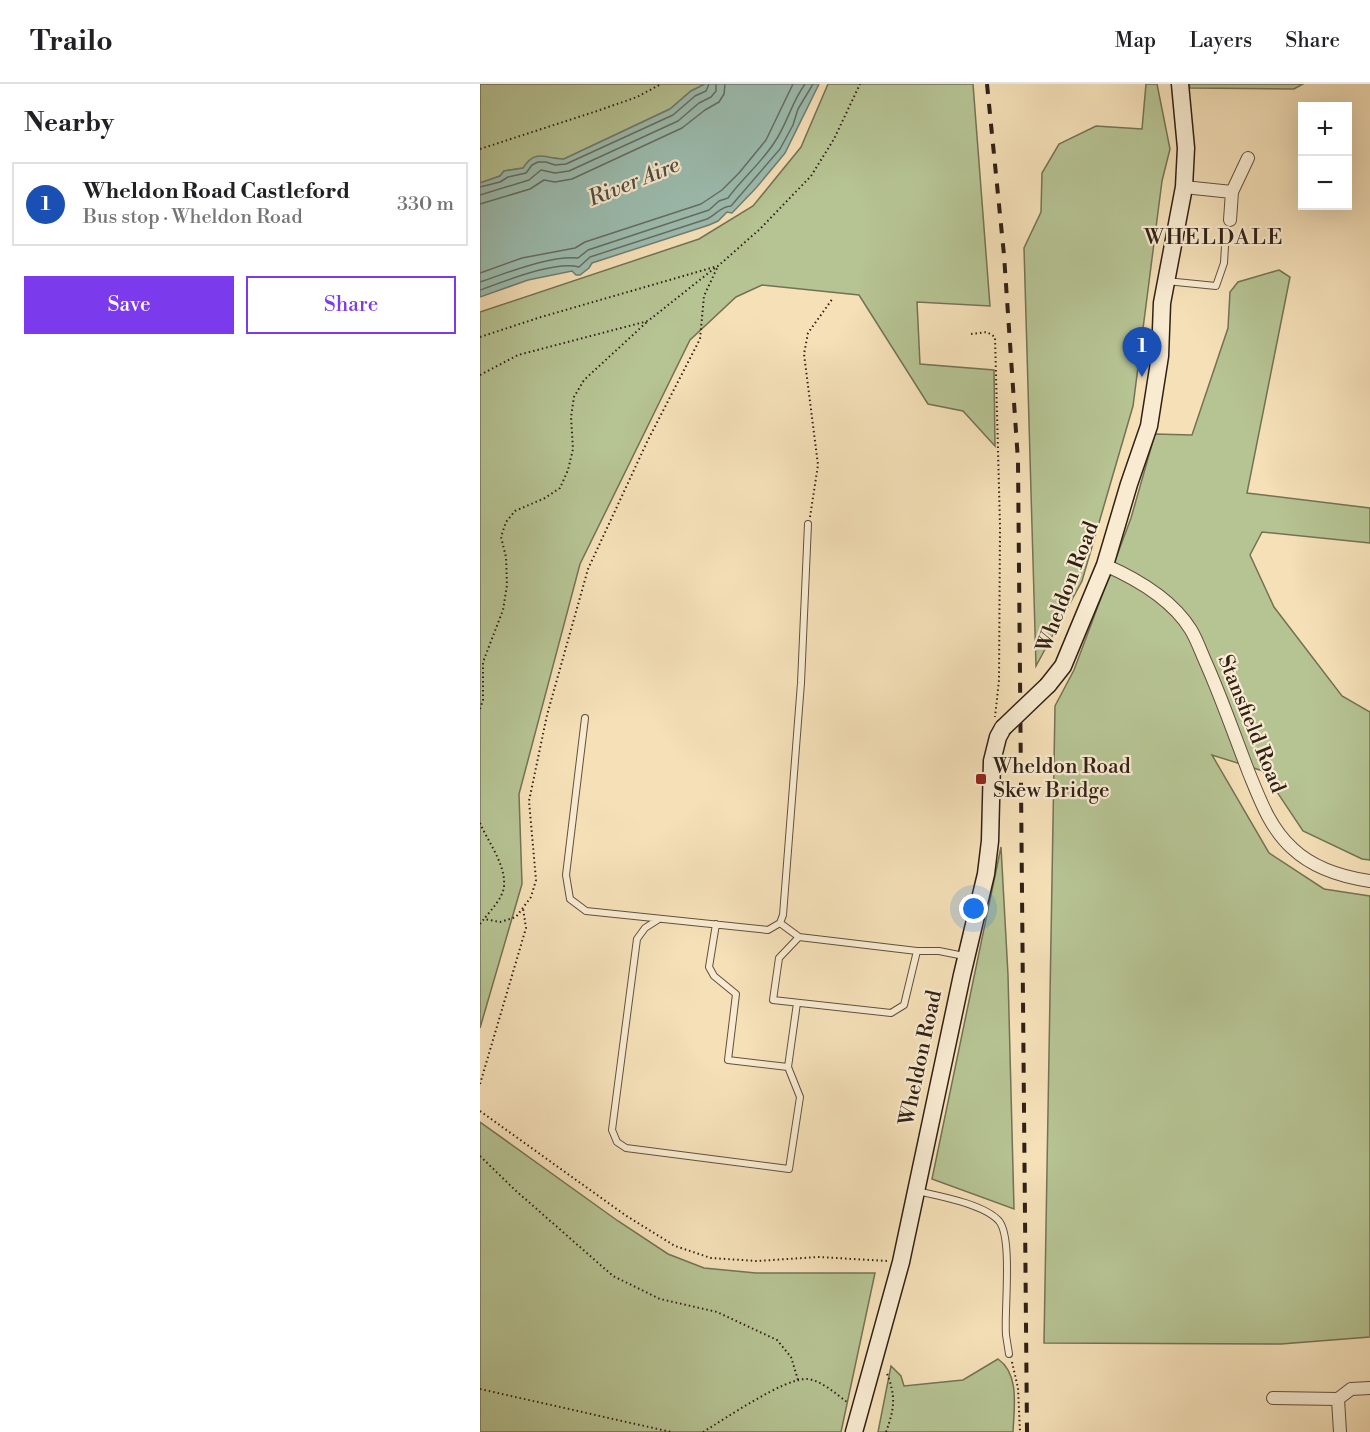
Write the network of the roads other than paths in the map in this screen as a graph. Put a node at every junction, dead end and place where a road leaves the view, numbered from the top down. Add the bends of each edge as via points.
1 (1180, 84) edge
2 (1248, 159) dead end
3 (1185, 187) junction
4 (1232, 192) junction
5 (1230, 220) dead end
6 (1225, 246) dead end
7 (1166, 281) junction
8 (808, 524) road end
9 (1105, 565) junction
10 (585, 718) dead end
11 (1370, 881) edge
12 (659, 919) junction
13 (780, 923) junction
14 (716, 924) junction
15 (799, 937) junction
16 (917, 951) junction
17 (966, 957) junction
18 (797, 1003) junction
19 (788, 1067) junction
20 (916, 1191) junction
21 (1006, 1278) junction
22 (996, 1279) dead end
23 (1009, 1354) road end
24 (1370, 1388) edge
25 (1273, 1398) dead end
26 (1338, 1399) junction
27 (854, 1432) edge
28 (1340, 1432) edge

1 - 3 street, Wheldon Road
2 - 4 street
3 - 4 street
3 - 7 street, Wheldon Road
4 - 5 street
6 - 7 lane via 1216,286
7 - 9 street, Wheldon Road via 1149,426
8 - 13 lane via 801,684
9 - 11 street, Stansfield Road via 1150,589 1191,629 1274,828 1292,849 1316,864 1341,876
9 - 17 street, Wheldon Road, bridge via 1063,666 1047,685 999,724 992,761 987,864
10 - 12 lane via 566,875 570,898 586,911
12 - 14 lane
12 - 19 lane via 637,939 612,1130 617,1142 626,1148 789,1169 800,1097
13 - 14 lane via 768,930
13 - 15 lane
14 - 19 lane via 709,967 735,994 728,1060
15 - 16 lane
15 - 18 lane via 779,958 773,1000
16 - 17 lane
16 - 18 lane via 904,1005 899,1010 879,1013
17 - 20 street, Wheldon Road
18 - 19 lane
20 - 21 lane via 993,1215 1001,1223 1005,1239
20 - 27 street, Wheldon Road via 901,1262
21 - 22 lane
21 - 23 lane
24 - 26 street via 1351,1389
25 - 26 street
26 - 28 street

